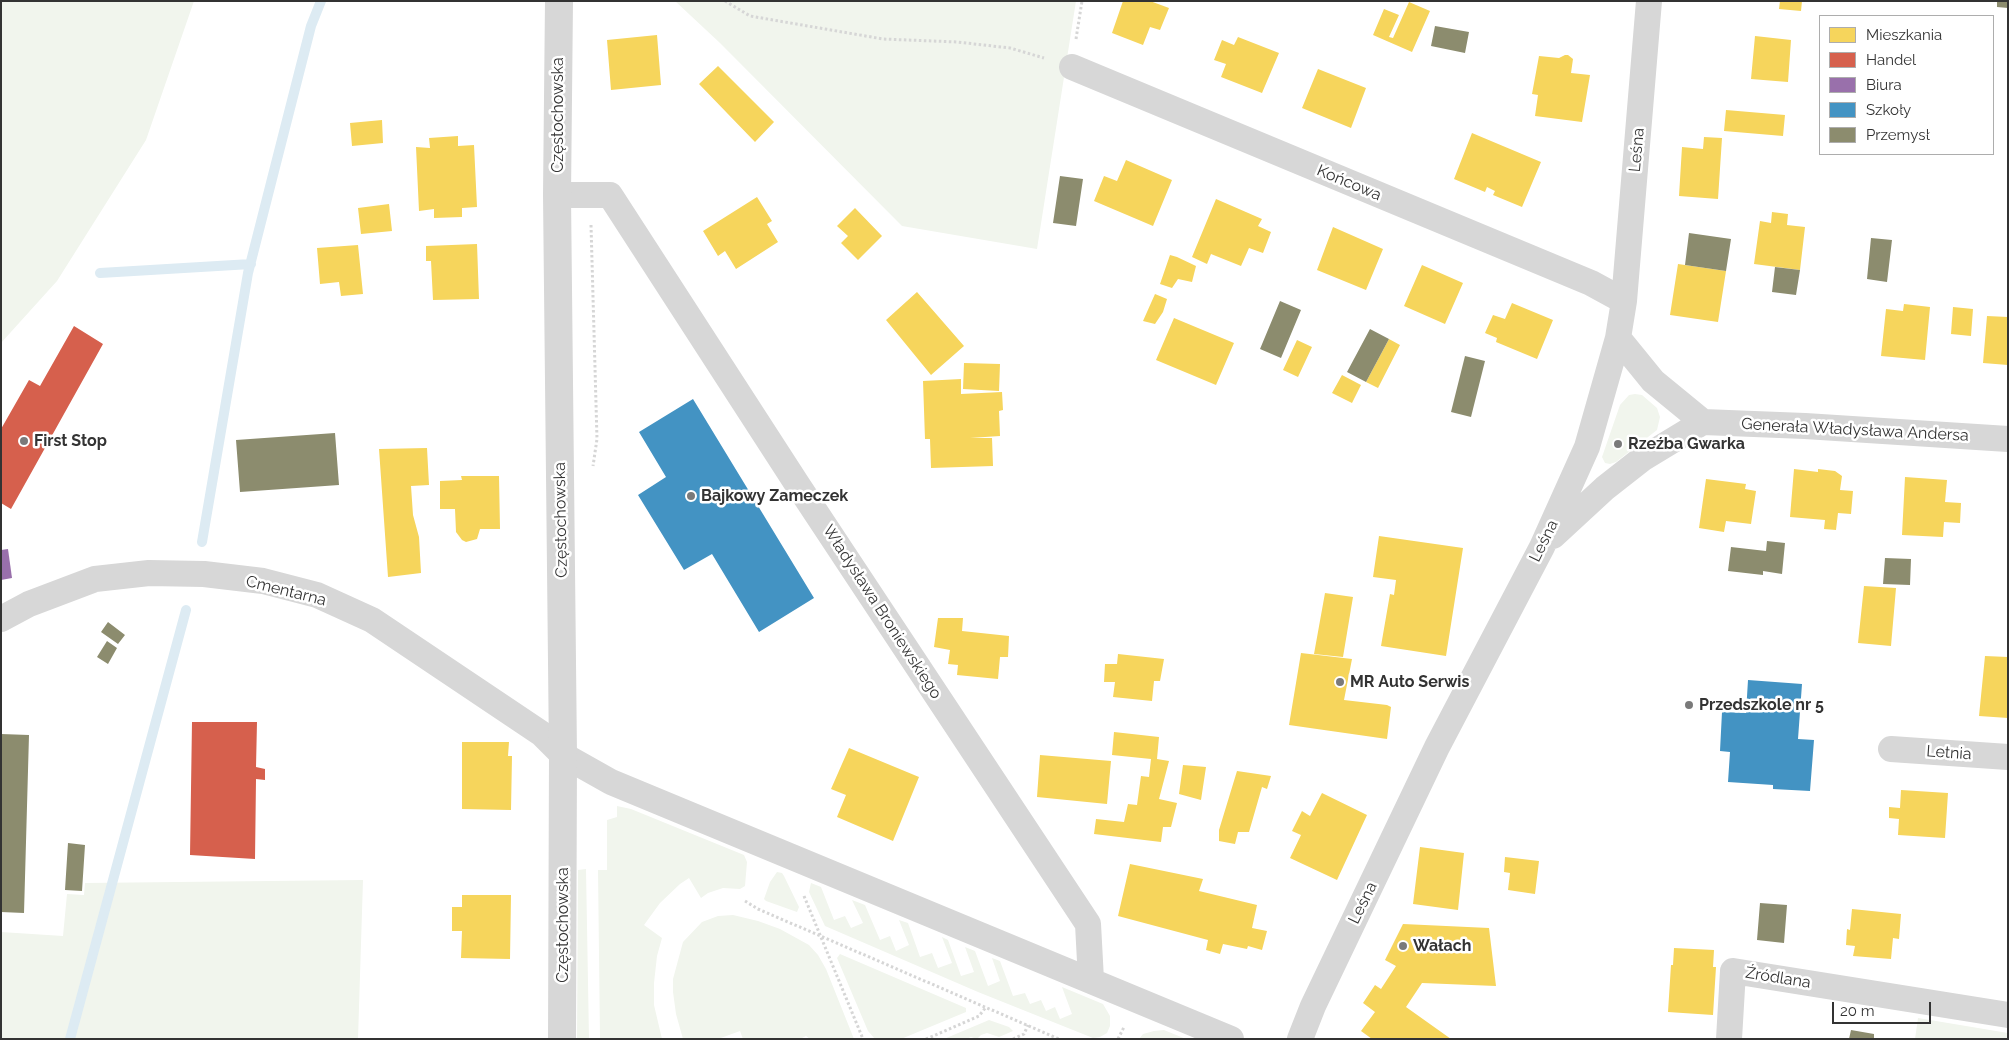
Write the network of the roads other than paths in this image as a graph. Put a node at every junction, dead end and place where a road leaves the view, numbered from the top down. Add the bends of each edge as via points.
1 (558, 1) edge
2 (1650, 1) edge
3 (1072, 67) road end
4 (557, 195) junction
5 (1624, 301) junction
6 (1618, 338) junction
7 (1703, 422) junction
8 (2008, 439) edge
9 (1542, 546) junction
10 (1, 619) edge
11 (1891, 749) dead end
12 (563, 756) junction
13 (2008, 757) edge
14 (1091, 980) junction
15 (2008, 1015) edge
16 (562, 1039) edge
17 (1231, 1039) edge
18 (1300, 1039) edge
19 (1729, 1039) edge

1 - 4 street, Częstochowska
2 - 5 street, Leśna
3 - 5 street, Końcowa via 1591,283
4 - 12 street, Częstochowska
4 - 14 street, Władysława Broniewskiego via 610,195 1088,924
5 - 6 street, Leśna
6 - 7 street via 1652,381
6 - 9 street, Leśna via 1588,447
7 - 8 street, Generała Władysława Andersa
7 - 9 street via 1642,459 1604,488
9 - 18 street, Leśna via 1438,747
10 - 12 street, Cmentarna via 95,579 149,573 204,574 263,581 316,595 369,618 542,734
11 - 13 street, Letnia
12 - 14 street via 611,782
12 - 16 street, Częstochowska
14 - 17 street
15 - 19 street, Źródlana via 1733,971

